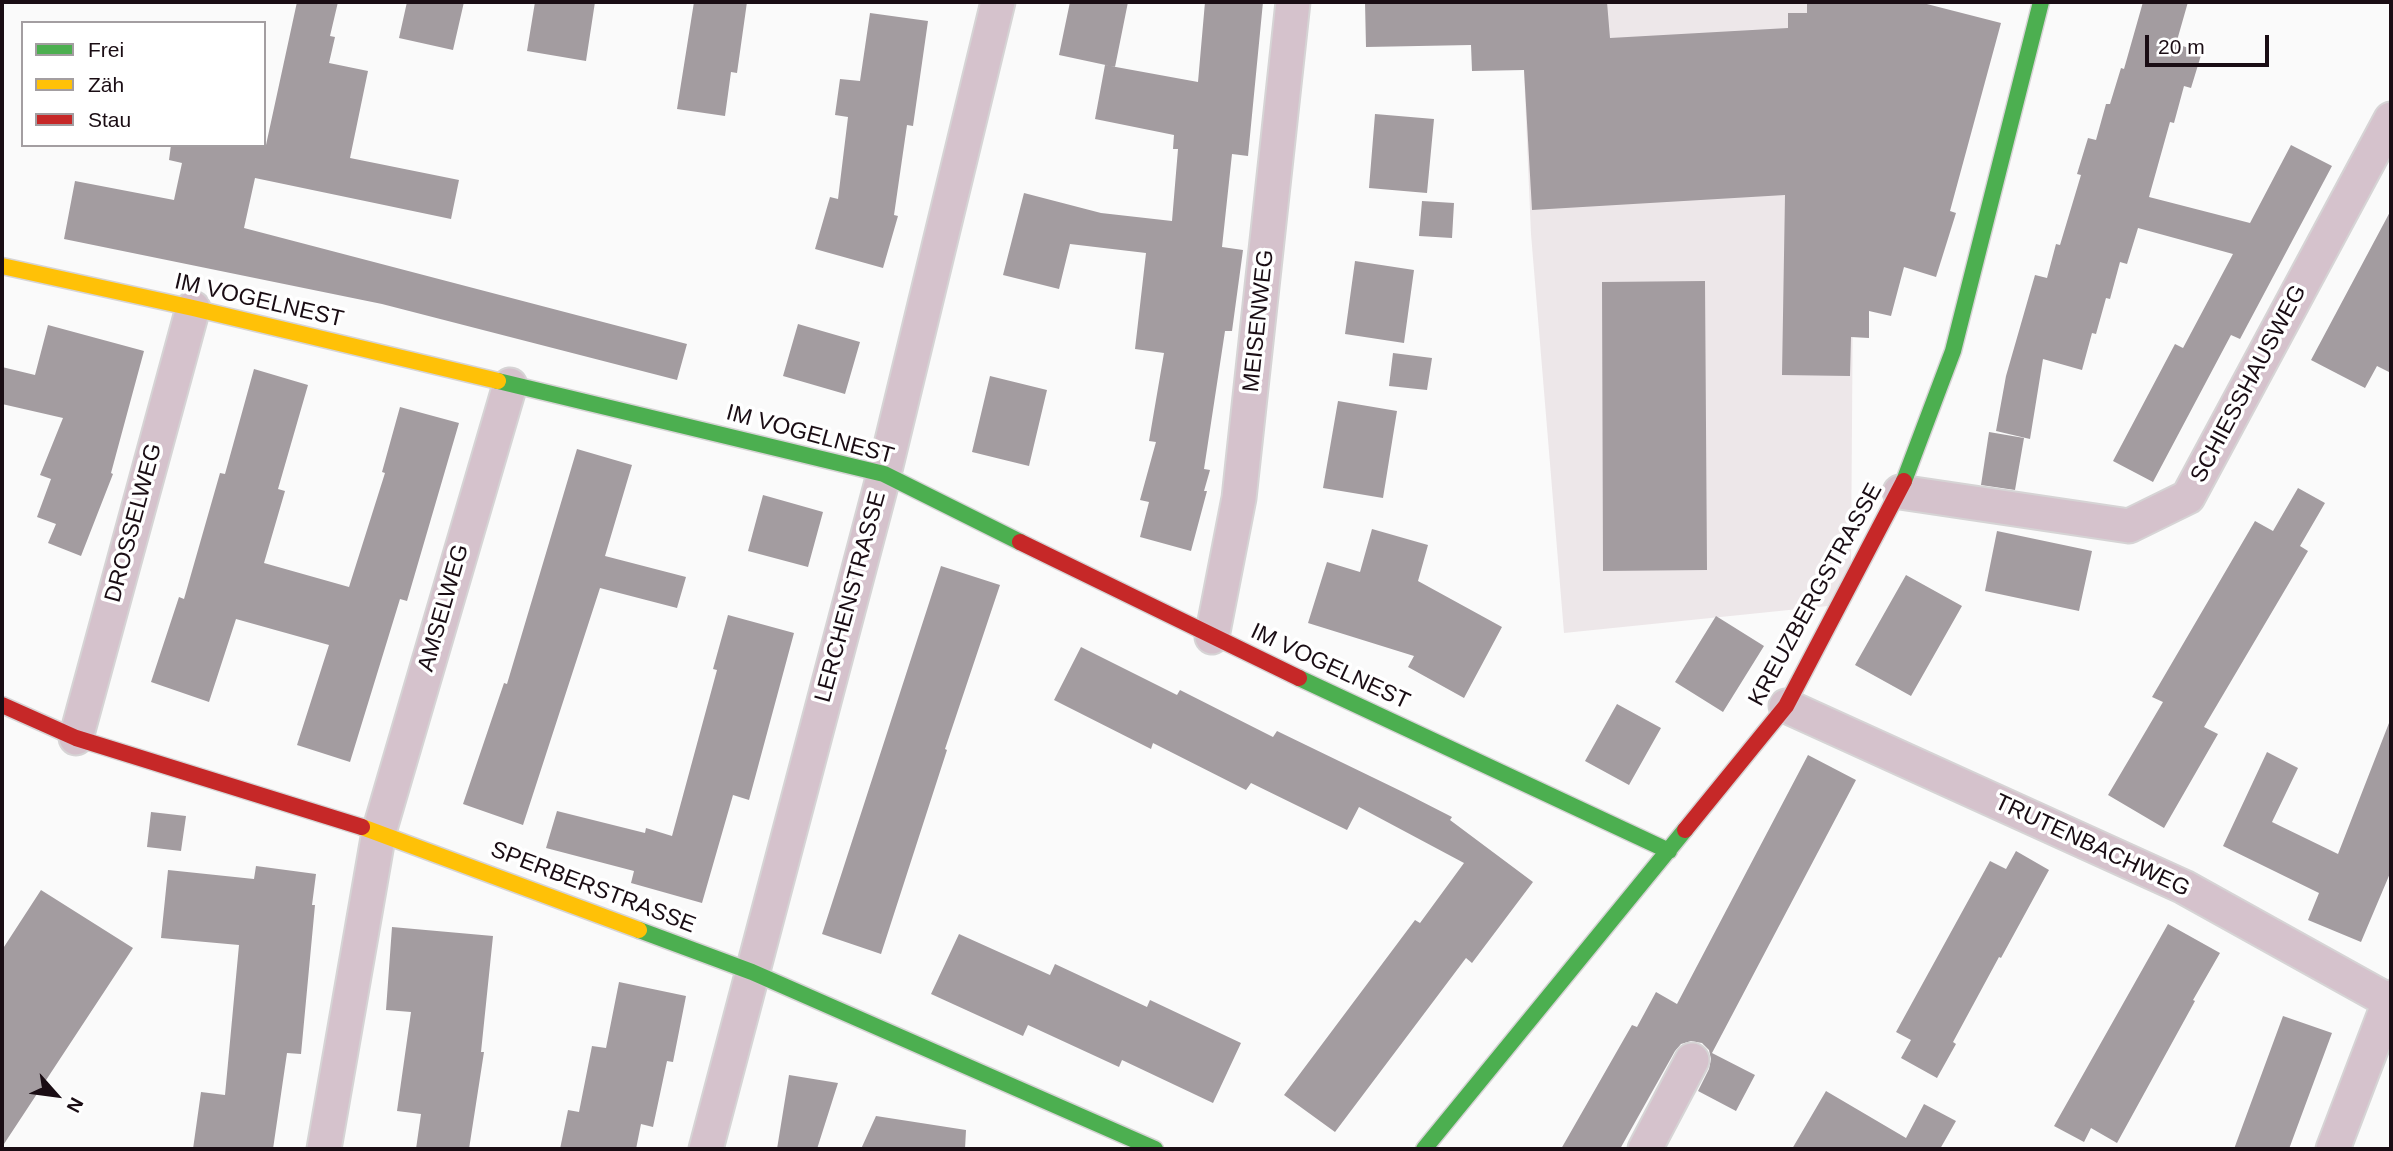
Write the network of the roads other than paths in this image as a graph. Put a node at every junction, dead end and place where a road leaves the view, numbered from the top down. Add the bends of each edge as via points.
1 (998, 2) edge
2 (1293, 2) edge
3 (2041, 2) edge
4 (2391, 119) edge
5 (2, 266) edge
6 (193, 308) junction
7 (510, 385) junction
8 (884, 474) junction
9 (1900, 492) junction
10 (1212, 637) junction
11 (2, 705) edge
12 (1786, 706) junction
13 (76, 738) junction
14 (379, 832) junction
15 (1670, 850) junction
16 (752, 972) junction
17 (2390, 999) edge
18 (1692, 1060) dead end
19 (324, 1149) edge
20 (705, 1149) edge
21 (1156, 1149) edge
22 (1424, 1149) edge
23 (1645, 1149) edge
24 (2333, 1149) edge

1 - 8 street, LERCHENSTRASSE
2 - 10 street, MEISENWEG via 1239,498
3 - 9 street, KREUZBERGSTRASSE via 1953,351
4 - 9 street, SCHIESSHAUSWEG via 2188,497 2129,526
5 - 6 street, IM VOGELNEST
6 - 7 street, IM VOGELNEST
6 - 13 street, DROSSELWEG
7 - 8 street, IM VOGELNEST
7 - 14 street, AMSELWEG
8 - 10 street, IM VOGELNEST
8 - 16 street, LERCHENSTRASSE
9 - 12 street, KREUZBERGSTRASSE
10 - 15 street, IM VOGELNEST
11 - 13 street, SPERBERSTRASSE
12 - 15 street, KREUZBERGSTRASSE
12 - 17 street, TRUTENBACHWEG via 2184,887
13 - 14 street, SPERBERSTRASSE
14 - 16 street, SPERBERSTRASSE
14 - 19 street, AMSELWEG
15 - 22 street, KREUZBERGSTRASSE
16 - 20 street, LERCHENSTRASSE
16 - 21 street, SPERBERSTRASSE
17 - 24 street
18 - 23 street

